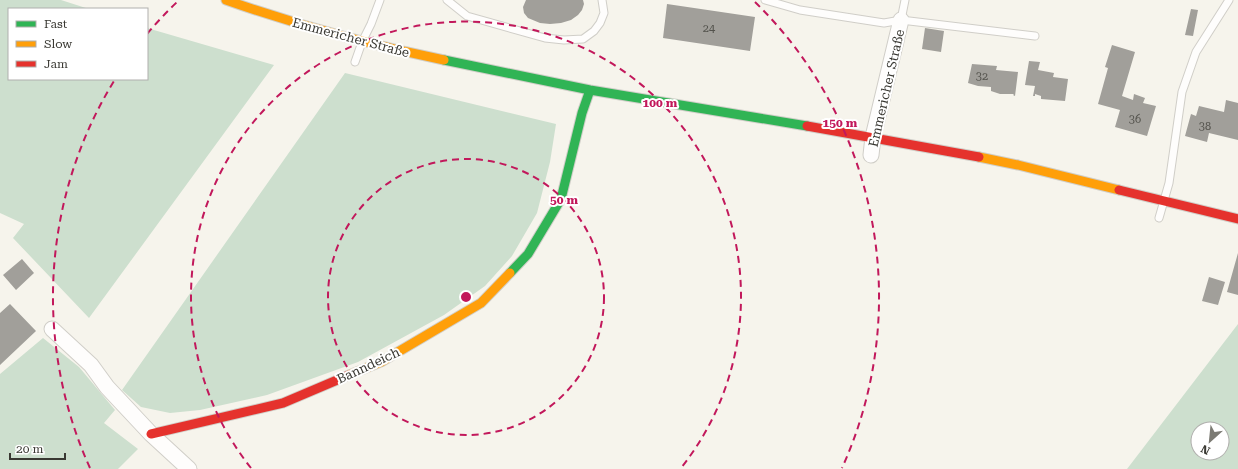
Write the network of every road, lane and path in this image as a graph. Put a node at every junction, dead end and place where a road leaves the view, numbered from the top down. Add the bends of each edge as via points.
1 (226, 0) edge
2 (380, 0) edge
3 (447, 0) edge
4 (602, 0) edge
5 (764, 0) edge
6 (905, 0) edge
7 (1228, 0) edge
8 (901, 20) junction
9 (1035, 36) dead end
10 (362, 42) junction
11 (355, 62) dead end
12 (590, 90) junction
13 (873, 137) junction
14 (871, 155) dead end
15 (1164, 201) junction
16 (1160, 218) dead end
17 (1238, 219) edge
18 (52, 330) dead end
19 (151, 434) junction
20 (189, 469) edge

1 - 10 main road, Emmericher Straße
2 - 10 lane
3 - 4 lane via 467,16 545,38 564,40 583,39 594,31 604,13
5 - 8 lane via 800,10 876,22
6 - 8 lane
7 - 15 lane via 1196,52 1182,92
8 - 9 lane
8 - 13 street, Emmericher Straße
10 - 11 lane
10 - 12 main road, Emmericher Straße
12 - 13 main road, Emmericher Straße
12 - 19 main road, Banndeich via 561,199 528,254 481,303 382,362 283,403
13 - 14 street, Emmericher Straße
13 - 15 main road, Emmericher Straße via 1018,165
15 - 16 lane
15 - 17 main road, Emmericher Straße
18 - 19 street via 90,365
19 - 20 street

